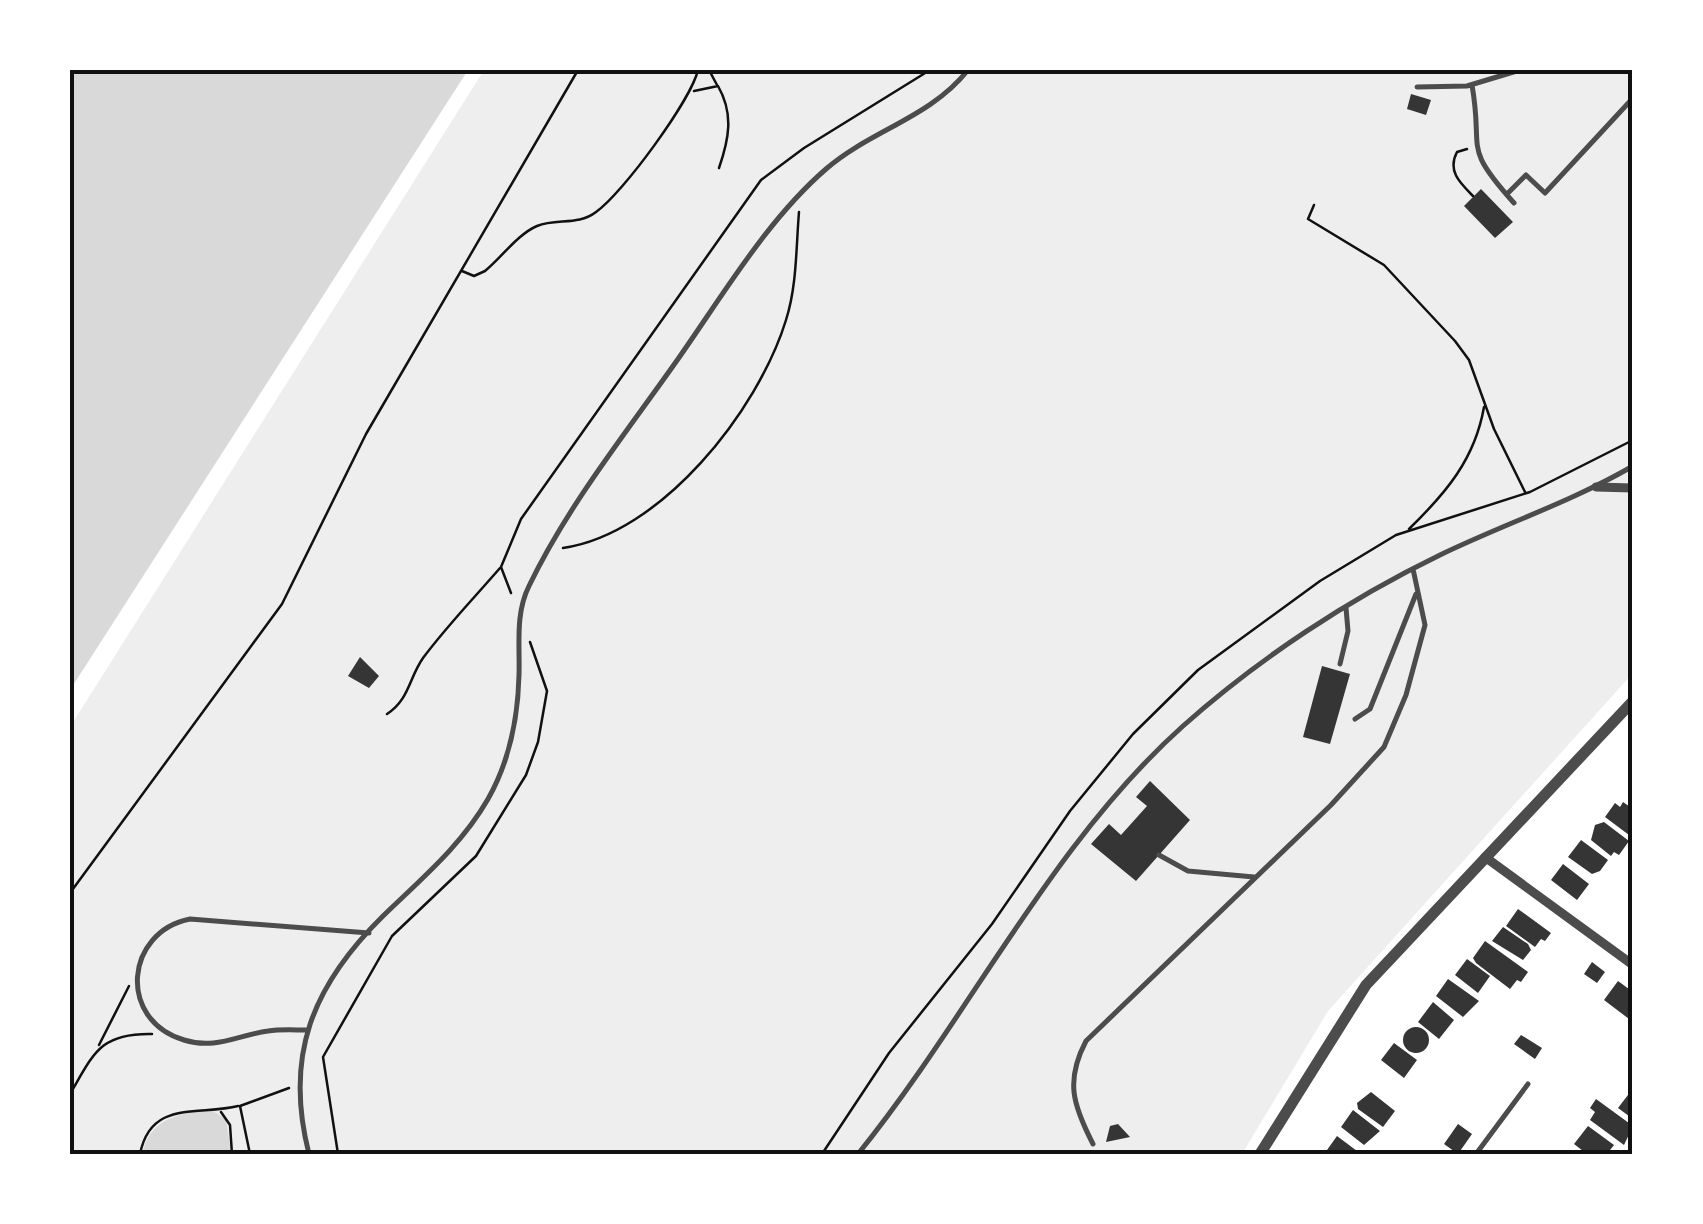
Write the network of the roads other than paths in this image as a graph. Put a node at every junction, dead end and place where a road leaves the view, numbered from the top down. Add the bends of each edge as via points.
1 (968, 70) edge
2 (1520, 70) edge
3 (1472, 85) junction
4 (1418, 87) dead end
5 (1633, 98) edge
6 (1507, 194) junction
7 (1514, 202) dead end
8 (1633, 466) edge
9 (1596, 487) junction
10 (1633, 488) edge
11 (1413, 569) junction
12 (1417, 592) junction
13 (1346, 608) junction
14 (1340, 664) dead end
15 (1633, 701) edge
16 (1355, 718) dead end
17 (1159, 855) dead end
18 (1485, 857) junction
19 (1254, 877) junction
20 (369, 933) junction
21 (1633, 965) edge
22 (306, 1030) junction
23 (1528, 1084) dead end
24 (1094, 1144) dead end
25 (309, 1154) edge
26 (858, 1154) edge
27 (1260, 1154) edge
28 (1476, 1154) edge

1 - 20 lane via 936,102 838,160 801,196 749,258 575,506 522,605 516,709 499,778 451,851
2 - 3 lane
3 - 4 lane
3 - 6 lane via 1478,114 1474,148
5 - 6 lane via 1544,193 1526,175
6 - 7 lane
8 - 9 lane
9 - 10 street
9 - 11 lane
11 - 12 lane
11 - 13 lane
12 - 16 lane via 1370,708
12 - 19 lane via 1425,625 1384,746
13 - 14 lane
13 - 26 lane via 1212,701 1127,783
15 - 18 street
17 - 19 lane via 1188,871
18 - 21 street
18 - 27 street via 1366,984
19 - 24 lane via 1086,1040 1073,1066 1071,1094
20 - 22 lane via 320,994
20 - 22 lane via 190,919 154,938 138,972 140,1006 155,1027 174,1036 219,1044 269,1030
22 - 25 lane via 299,1076
23 - 28 lane

